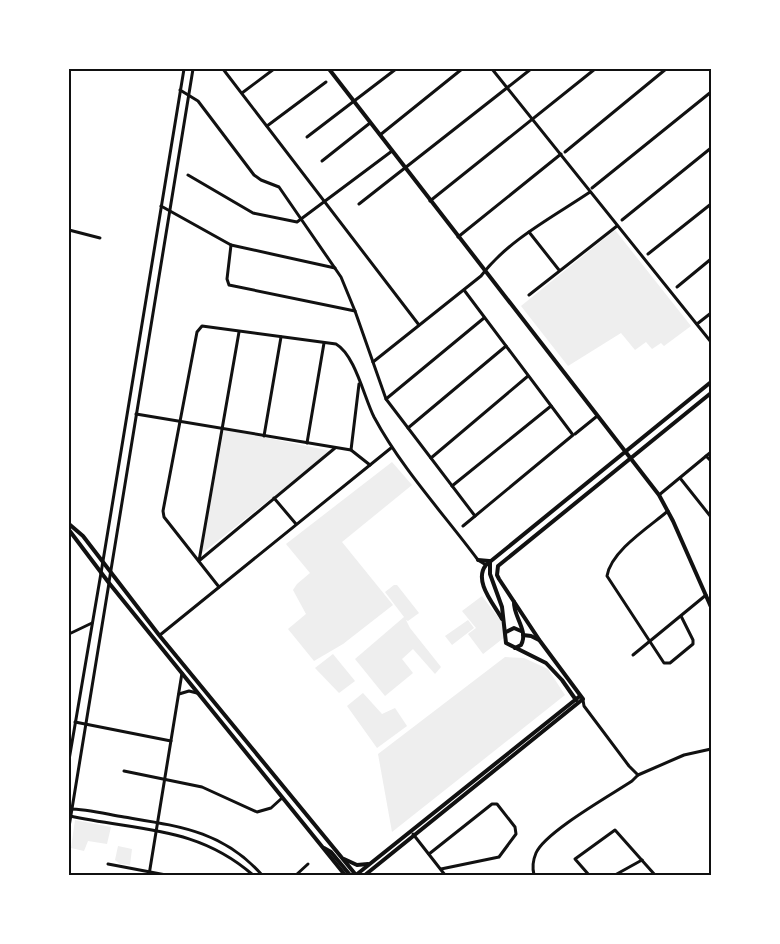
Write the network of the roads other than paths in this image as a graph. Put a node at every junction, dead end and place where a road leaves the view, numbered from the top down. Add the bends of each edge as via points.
1 (184, 69) edge
2 (193, 69) edge
3 (223, 69) edge
4 (274, 69) edge
5 (330, 69) edge
6 (396, 69) edge
7 (462, 69) edge
8 (492, 69) edge
9 (531, 69) edge
10 (595, 69) edge
11 (666, 69) edge
12 (326, 82) dead end
13 (508, 88) junction
14 (180, 90) junction
15 (711, 92) edge
16 (242, 93) junction
17 (188, 95) junction
18 (354, 101) junction
19 (533, 119) junction
20 (371, 123) junction
21 (267, 126) junction
22 (380, 135) junction
23 (307, 137) dead end
24 (711, 148) edge
25 (392, 151) junction
26 (563, 153) junction
27 (322, 161) dead end
28 (405, 168) junction
29 (188, 176) dead end
30 (591, 190) junction
31 (325, 201) junction
32 (430, 201) junction
33 (359, 204) dead end
34 (711, 204) edge
35 (161, 206) junction
36 (170, 212) junction
37 (302, 219) junction
38 (622, 220) dead end
39 (617, 226) junction
40 (69, 230) edge
41 (529, 232) junction
42 (458, 237) junction
43 (100, 238) dead end
44 (231, 245) junction
45 (648, 254) dead end
46 (711, 259) edge
47 (335, 268) junction
48 (559, 270) junction
49 (485, 271) junction
50 (677, 287) dead end
51 (464, 290) junction
52 (529, 295) dead end
53 (355, 311) junction
54 (711, 313) edge
55 (485, 318) junction
56 (697, 324) junction
57 (419, 325) junction
58 (239, 332) junction
59 (281, 337) junction
60 (711, 342) edge
61 (324, 343) junction
62 (506, 346) junction
63 (373, 362) junction
64 (529, 376) junction
65 (359, 382) junction
66 (711, 382) edge
67 (711, 393) edge
68 (386, 399) junction
69 (552, 405) junction
70 (136, 414) junction
71 (596, 417) junction
72 (180, 421) junction
73 (408, 428) junction
74 (223, 429) junction
75 (574, 433) junction
76 (264, 436) junction
77 (307, 443) junction
78 (391, 447) junction
79 (335, 448) junction
80 (351, 450) junction
81 (711, 452) edge
82 (625, 453) junction
83 (706, 456) junction
84 (431, 458) junction
85 (630, 460) junction
86 (711, 461) edge
87 (370, 465) junction
88 (680, 478) junction
89 (452, 486) junction
90 (659, 495) junction
91 (274, 498) junction
92 (668, 512) junction
93 (475, 516) junction
94 (711, 517) edge
95 (69, 524) edge
96 (296, 524) junction
97 (69, 530) edge
98 (456, 531) junction
99 (478, 560) junction
100 (200, 561) junction
101 (490, 561) junction
102 (102, 563) junction
103 (486, 565) junction
104 (101, 573) junction
105 (110, 574) junction
106 (109, 582) junction
107 (219, 587) junction
108 (707, 595) junction
109 (514, 601) junction
110 (711, 607) edge
111 (681, 616) junction
112 (502, 619) junction
113 (93, 623) junction
114 (506, 632) junction
115 (522, 633) junction
116 (69, 634) edge
117 (159, 635) junction
118 (154, 639) junction
119 (540, 641) junction
120 (649, 642) junction
121 (513, 648) junction
122 (633, 655) dead end
123 (182, 674) junction
124 (197, 693) junction
125 (179, 694) junction
126 (581, 697) junction
127 (576, 701) junction
128 (584, 705) junction
129 (75, 722) junction
130 (86, 724) junction
131 (171, 741) junction
132 (711, 749) edge
133 (69, 760) edge
134 (124, 771) dead end
135 (638, 775) junction
136 (164, 779) junction
137 (282, 798) junction
138 (70, 809) edge
139 (441, 809) junction
140 (70, 816) edge
141 (157, 822) junction
142 (69, 827) edge
143 (156, 830) junction
144 (413, 834) junction
145 (327, 841) junction
146 (321, 846) junction
147 (331, 852) junction
148 (429, 854) junction
149 (341, 857) junction
150 (642, 860) junction
151 (108, 864) dead end
152 (308, 864) dead end
153 (369, 864) junction
154 (441, 869) junction
155 (149, 873) edge
156 (166, 875) edge
157 (253, 875) edge
158 (262, 875) edge
159 (296, 875) edge
160 (345, 875) edge
161 (350, 875) edge
162 (356, 875) edge
163 (365, 875) edge
164 (445, 875) edge
165 (534, 875) edge
166 (589, 875) edge
167 (615, 875) edge
168 (655, 875) edge

1 - 14 street
2 - 17 street
3 - 16 street
4 - 16 street
5 - 18 main road
6 - 18 street
7 - 22 street
8 - 13 street
9 - 13 street
10 - 19 street
11 - 26 street
12 - 21 street
13 - 19 street
13 - 28 street
14 - 17 street
14 - 35 street
15 - 30 street
16 - 21 street
17 - 36 street
17 - 37 street via 198,101 254,175 279,187
18 - 20 main road
18 - 23 street
19 - 26 street
19 - 32 street
20 - 22 main road
20 - 27 street
21 - 31 street
22 - 25 main road
24 - 38 street
25 - 28 main road
25 - 31 street
26 - 30 street
26 - 42 street
28 - 32 main road
28 - 33 street
29 - 37 street via 253,213 294,222
30 - 39 street
30 - 41 street
31 - 37 street
31 - 57 street
32 - 42 main road
34 - 45 street
35 - 36 street
35 - 102 street
36 - 44 street
36 - 70 street
37 - 47 street
39 - 48 street
39 - 56 street
40 - 43 street
41 - 48 street
41 - 49 street
42 - 49 main road
44 - 47 street
44 - 53 street via 229,285
46 - 50 street
47 - 53 street
48 - 52 street
49 - 51 street
49 - 71 main road
51 - 55 street
51 - 57 street
53 - 63 street
54 - 56 street
55 - 62 street
55 - 68 street
56 - 60 street
57 - 63 street
58 - 59 street
58 - 72 street via 199,327
58 - 74 street
59 - 61 street
59 - 76 street
61 - 65 street via 341,347
61 - 77 street
62 - 64 street
62 - 73 street
63 - 68 street
64 - 69 street
64 - 84 street
65 - 78 street
65 - 80 street
66 - 82 main road
67 - 85 main road
68 - 73 street
69 - 75 street
69 - 89 street
70 - 72 street
70 - 105 street
71 - 75 street
71 - 82 main road
72 - 74 street
72 - 100 street via 163,511
73 - 84 street
74 - 76 street
74 - 100 street
75 - 93 street
76 - 77 street
77 - 79 street
78 - 87 street
78 - 98 street
79 - 80 street
79 - 91 street
80 - 87 street
81 - 83 street
82 - 85 main road
82 - 101 main road
83 - 86 street
83 - 88 street
84 - 89 street
85 - 90 main road
85 - 109 main road via 498,566 497,575
87 - 96 street
88 - 90 street
88 - 94 street
89 - 93 street
90 - 92 main road
91 - 96 street
91 - 100 street
92 - 108 main road
92 - 120 street via 623,549 608,573
93 - 98 street
95 - 102 main road
96 - 107 street
97 - 104 main road
98 - 99 street
99 - 101 main road
99 - 103 street
100 - 107 street
101 - 103 main road
101 - 112 main road
102 - 104 street
102 - 105 main road
103 - 112 main road via 482,581
104 - 106 main road
104 - 113 street
105 - 106 street
105 - 117 main road
106 - 118 main road
106 - 130 street
107 - 117 street
108 - 110 main road
108 - 111 street
109 - 115 main road
109 - 119 main road
111 - 120 street
111 - 120 street via 693,640 691,647 667,664
112 - 114 main road
113 - 116 street
113 - 129 street
114 - 115 main road via 512,628
114 - 121 main road via 504,641
115 - 119 main road
115 - 121 main road via 520,645
117 - 118 street
117 - 145 main road
118 - 123 main road
119 - 126 main road
120 - 122 street
121 - 127 main road via 546,663
123 - 124 main road
123 - 125 street
124 - 125 street
124 - 137 main road
125 - 131 street
126 - 127 main road
126 - 128 street
127 - 128 street
127 - 139 main road
128 - 135 street
129 - 130 street
129 - 133 street
130 - 131 street
130 - 138 street
131 - 136 street
132 - 135 street via 684,755
134 - 136 street
135 - 165 street via 550,836 537,851 532,866
136 - 137 street via 202,787 258,812
136 - 141 street
137 - 146 main road
138 - 140 street
138 - 141 street
139 - 144 main road
139 - 153 main road
140 - 142 street
140 - 143 street
141 - 143 street
141 - 158 street via 211,836 235,850
143 - 155 street
143 - 157 street via 199,841 229,855
144 - 148 street
144 - 163 main road
145 - 147 main road
145 - 149 main road
146 - 147 main road
146 - 160 main road
147 - 161 main road
148 - 154 street
148 - 154 street via 492,804 497,804 516,827 516,834 499,857
149 - 153 main road via 357,865
149 - 162 main road
150 - 166 street via 615,830 575,859
150 - 167 street
150 - 168 street
151 - 155 street
152 - 159 street
153 - 162 main road
154 - 164 street
155 - 156 street

